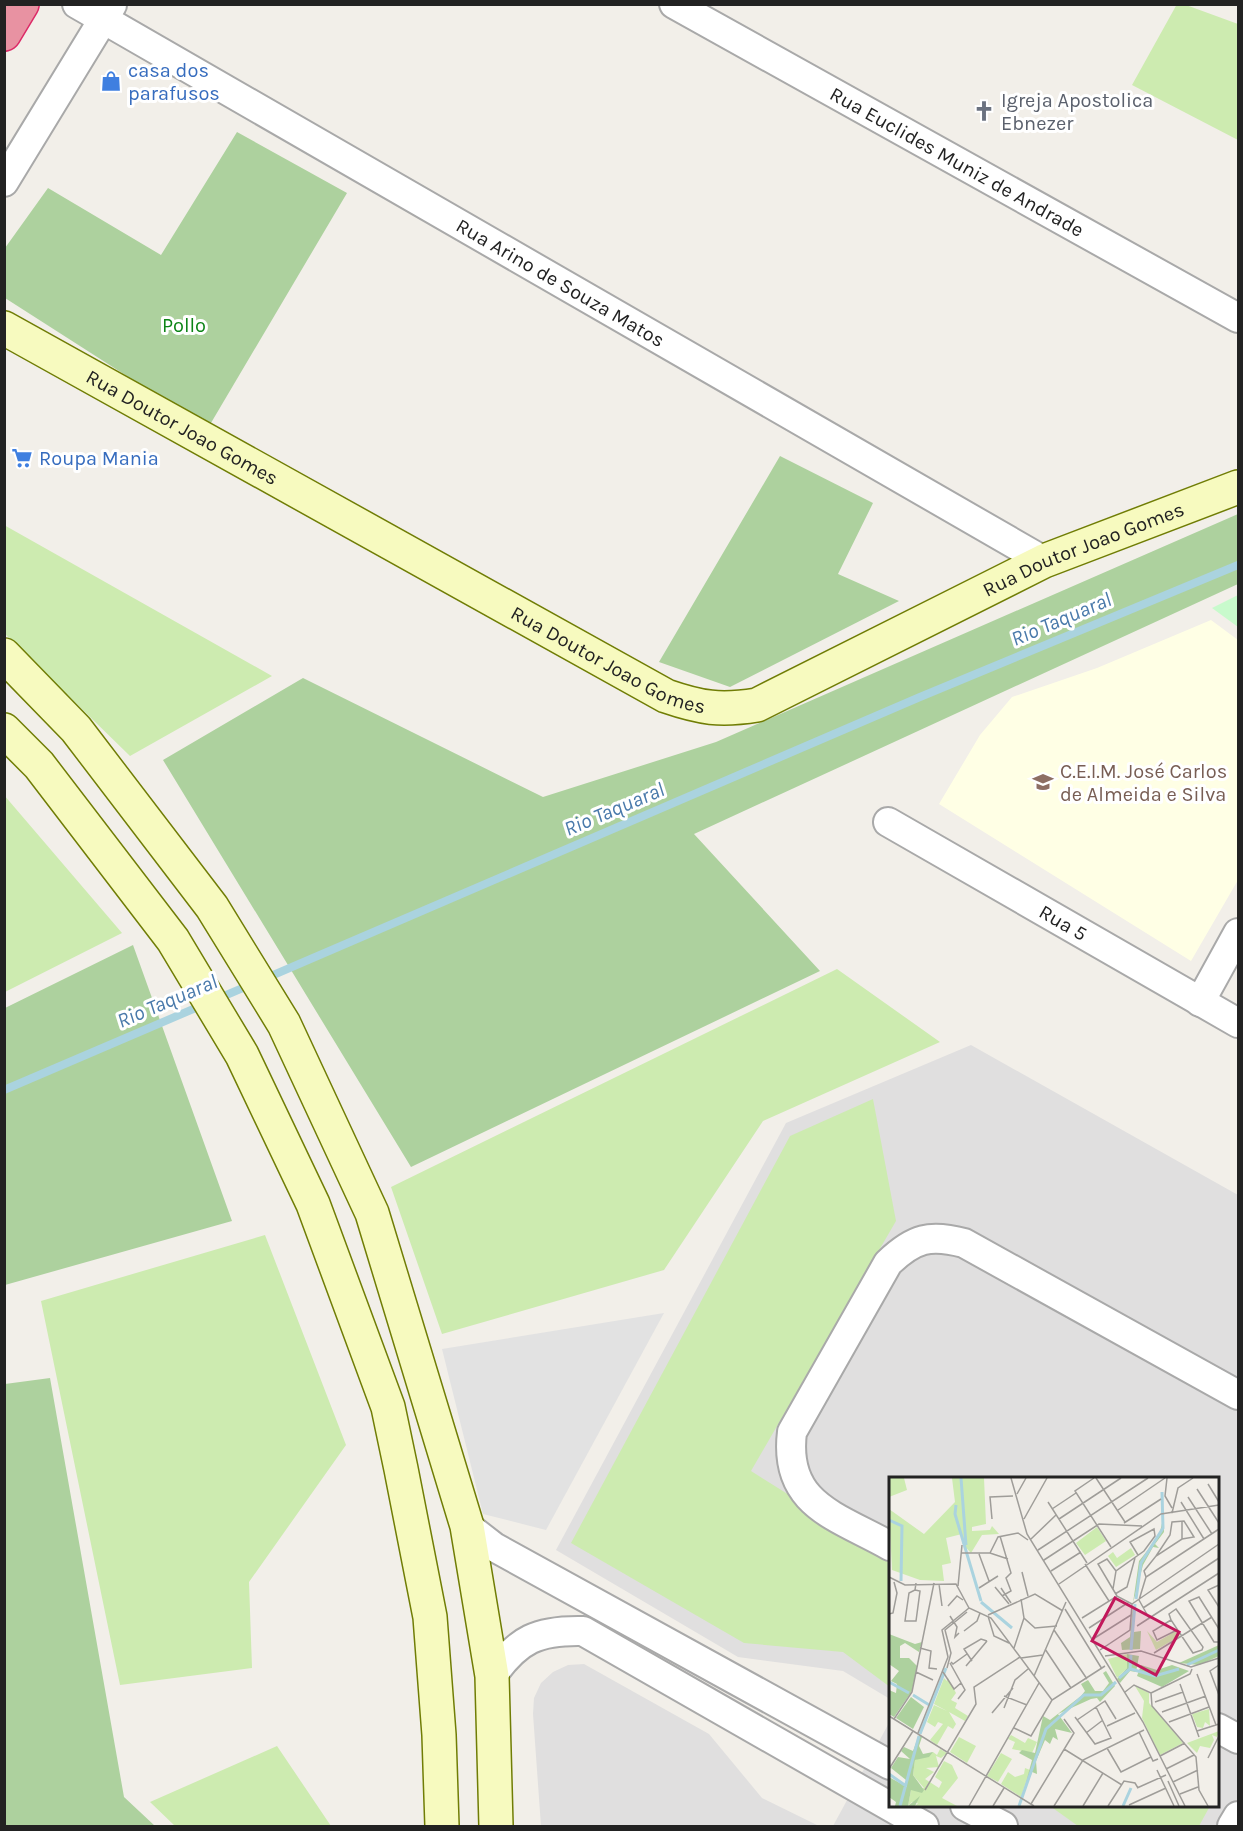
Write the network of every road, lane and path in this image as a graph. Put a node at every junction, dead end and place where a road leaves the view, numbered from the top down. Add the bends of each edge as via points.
1 (22, 4) edge
2 (77, 4) edge
3 (674, 4) edge
4 (107, 13) edge
5 (4, 34) edge
6 (4, 182) edge
7 (1239, 318) edge
8 (4, 328) edge
9 (1239, 488) edge
10 (1044, 561) junction
11 (4, 655) edge
12 (4, 730) edge
13 (888, 822) dead end
14 (1239, 933) edge
15 (1200, 1002) junction
16 (1239, 1023) edge
17 (429, 1393) junction
18 (1239, 1395) edge
19 (387, 1407) junction
20 (467, 1526) junction
21 (889, 1545) edge
22 (492, 1676) junction
23 (1219, 1729) edge
24 (1239, 1739) edge
25 (889, 1764) edge
26 (889, 1807) edge
27 (889, 1807) edge
28 (967, 1807) edge
29 (1239, 1815) edge
30 (442, 1827) edge
31 (496, 1827) edge
32 (924, 1827) edge
33 (1003, 1827) edge
34 (1232, 1827) edge

1 - 5 highway
2 - 4 street, Rua Arino de Souza Matos
3 - 7 street, Rua Euclides Muniz de Andrade
4 - 6 street
4 - 10 street, Rua Arino de Souza Matos
8 - 10 street, Rua Doutor Joao Gomes via 666,696 698,707 726,710 757,705
9 - 10 street, Rua Doutor Joao Gomes
11 - 17 street via 76,729 212,907 284,1024 372,1213
12 - 19 street via 39,765 173,940 242,1055 314,1204
13 - 15 street, Rua 5
14 - 15 street
15 - 16 street, Rua 5
17 - 19 street
17 - 20 street
18 - 21 street via 964,1243 944,1238 923,1239 903,1248 888,1263 792,1432 789,1454 793,1476 805,1494 822,1508
19 - 30 street via 430,1617
20 - 22 street
20 - 25 street via 494,1547
22 - 26 street via 508,1654 530,1638 556,1630 583,1631
22 - 31 street
23 - 24 street
27 - 32 street
28 - 33 street
29 - 34 street

